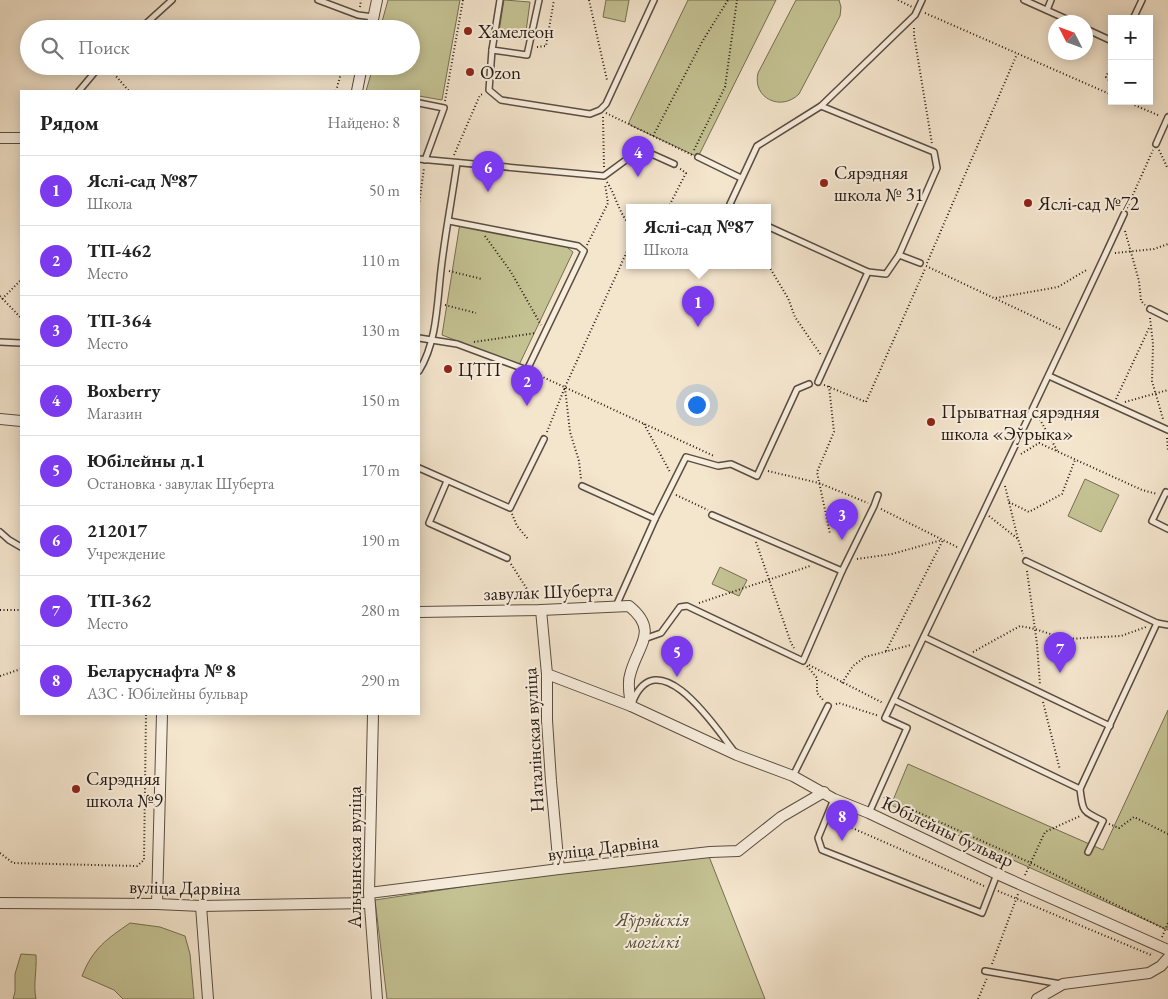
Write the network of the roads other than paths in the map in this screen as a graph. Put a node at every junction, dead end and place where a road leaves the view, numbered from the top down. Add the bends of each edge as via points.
1 (172, 0) edge
2 (318, 0) edge
3 (377, 0) edge
4 (500, 0) edge
5 (539, 0) edge
6 (654, 0) edge
7 (922, 0) edge
8 (1024, 0) edge
9 (1051, 0) edge
10 (1142, 0) edge
11 (1046, 10) junction
12 (1057, 15) edge
13 (1135, 15) edge
14 (373, 17) junction
15 (150, 20) edge
16 (372, 20) edge
17 (1093, 32) edge
18 (1108, 39) edge
19 (492, 50) junction
20 (92, 75) edge
21 (360, 75) edge
22 (80, 90) edge
23 (357, 90) edge
24 (420, 103) edge
25 (821, 106) junction
26 (1168, 118) edge
27 (0, 138) edge
28 (20, 138) edge
29 (1156, 144) road end
30 (698, 157) road end
31 (422, 159) edge
32 (454, 163) junction
33 (674, 164) road end
34 (741, 178) junction
35 (730, 204) edge
36 (1123, 216) road end
37 (449, 221) junction
38 (771, 228) edge
39 (899, 254) junction
40 (920, 263) road end
41 (868, 272) junction
42 (1150, 310) road end
43 (1168, 318) edge
44 (420, 338) edge
45 (431, 340) junction
46 (0, 342) edge
47 (20, 343) edge
48 (420, 369) edge
49 (1049, 376) junction
50 (818, 382) road end
51 (808, 384) dead end
52 (0, 420) edge
53 (20, 421) edge
54 (1167, 430) edge
55 (544, 439) road end
56 (420, 468) edge
57 (447, 481) junction
58 (582, 486) road end
59 (1166, 494) edge
60 (878, 495) dead end
61 (712, 515) road end
62 (655, 519) junction
63 (1168, 529) edge
64 (0, 532) edge
65 (20, 546) edge
66 (507, 558) road end
67 (1026, 561) road end
68 (842, 571) junction
69 (616, 606) junction
70 (541, 610) junction
71 (420, 612) edge
72 (1157, 623) junction
73 (1168, 625) edge
74 (644, 639) junction
75 (923, 639) junction
76 (547, 674) junction
77 (894, 700) junction
78 (631, 706) junction
79 (828, 706) road end
80 (162, 715) edge
81 (372, 715) edge
82 (1110, 726) junction
83 (736, 755) junction
84 (793, 776) junction
85 (1080, 788) junction
86 (824, 792) junction
87 (834, 799) junction
88 (869, 813) junction
89 (1088, 852) dead end
90 (559, 869) junction
91 (997, 874) junction
92 (369, 898) junction
93 (0, 903) edge
94 (157, 904) junction
95 (201, 906) junction
96 (1168, 950) edge
97 (1168, 958) edge
98 (985, 971) dead end
99 (1064, 984) junction
100 (208, 999) edge
101 (377, 999) edge
102 (1037, 999) edge

1 - 15 lane
2 - 14 lane via 358,15
3 - 14 street
4 - 19 lane
5 - 19 lane via 527,55
6 - 19 lane via 606,104 590,114 501,100 489,90
7 - 25 lane via 915,15
8 - 11 lane
9 - 11 lane
10 - 13 lane
11 - 12 lane
14 - 16 street
17 - 18 lane
20 - 22 lane
21 - 23 street
24 - 31 lane via 444,108
25 - 34 lane via 757,146
25 - 39 lane via 934,152 937,168
26 - 29 lane
27 - 28 street
30 - 34 lane
31 - 32 lane
32 - 33 lane via 604,176 638,151 645,151
32 - 37 lane
34 - 35 lane
36 - 49 lane
37 - 45 lane
37 - 45 lane via 578,246 584,251 527,370 457,344
38 - 41 lane
39 - 40 lane
39 - 41 lane via 886,274
41 - 50 lane
42 - 43 lane
44 - 45 lane
45 - 48 lane
46 - 47 lane
49 - 54 lane
49 - 75 lane
51 - 62 lane via 797,389 757,476 731,464 718,466 686,457
52 - 53 street
55 - 57 lane via 510,508
56 - 57 lane
57 - 66 lane via 429,523
58 - 62 lane
59 - 63 lane via 1152,521
60 - 68 lane
61 - 68 lane
62 - 69 lane
64 - 65 lane
67 - 72 lane
68 - 74 lane via 803,661 687,606 680,607 662,633
69 - 70 street, завулак Шуберта
69 - 74 street, завулак Шуберта via 629,606 639,614 646,628
70 - 71 street, завулак Шуберта
70 - 76 street, Наталінская вуліца
72 - 73 lane
72 - 82 lane
74 - 78 street via 629,677
75 - 77 lane
75 - 82 lane
76 - 78 street, Юбілейны бульвар
76 - 90 street, Наталінская вуліца via 547,729
77 - 85 lane
77 - 88 lane via 885,718 907,728
78 - 83 street, Юбілейны бульвар
78 - 83 lane via 645,683 655,680 673,685 706,714
79 - 84 lane
80 - 94 street
81 - 92 street, Альчынская вуліца
82 - 85 lane
83 - 84 street, Юбілейны бульвар
84 - 86 street, Юбілейны бульвар
85 - 89 lane via 1086,813 1103,821
86 - 87 street, Юбілейны бульвар
86 - 90 street, вуліца Дарвіна via 781,817 738,851
87 - 88 street, Юбілейны бульвар
87 - 91 lane via 818,838 822,850 982,913
88 - 91 street, Юбілейны бульвар
90 - 92 street, вуліца Дарвіна
91 - 96 street, Юбілейны бульвар
92 - 95 street, вуліца Дарвіна
92 - 101 street, Альчынская вуліца
93 - 94 street, вуліца Дарвіна
94 - 95 street, вуліца Дарвіна
95 - 100 street
97 - 99 street via 1149,973
98 - 99 lane
99 - 102 street

